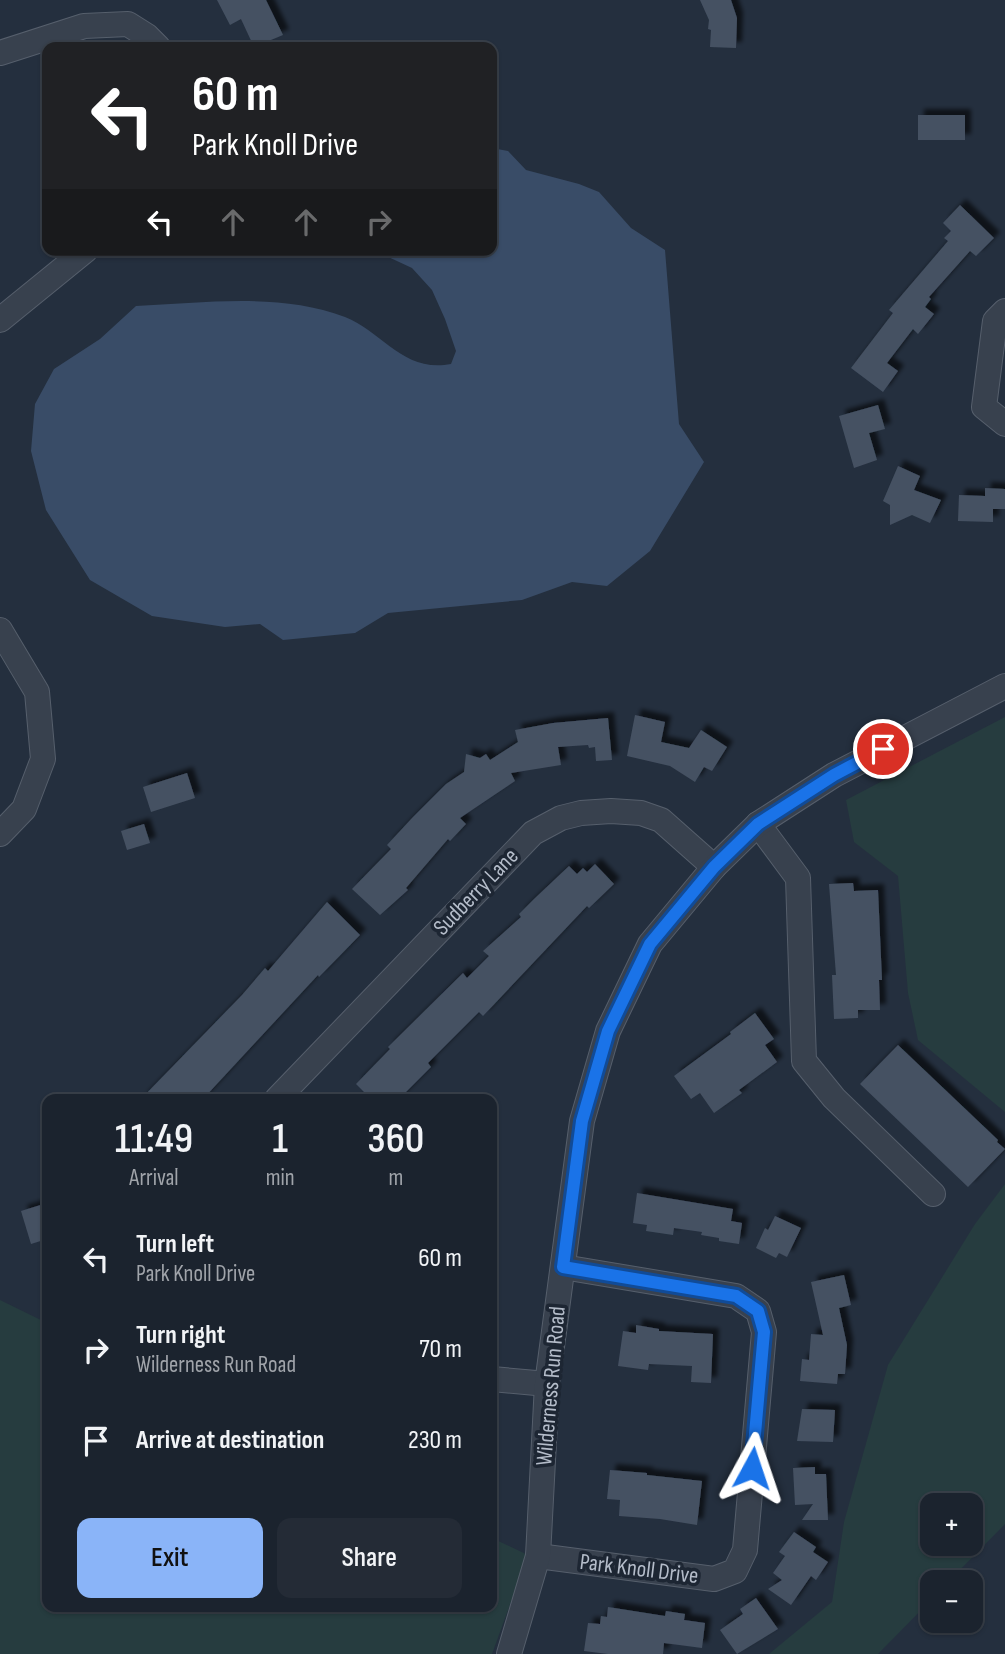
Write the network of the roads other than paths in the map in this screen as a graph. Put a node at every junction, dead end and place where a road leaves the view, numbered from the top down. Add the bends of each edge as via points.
1 (153, 42) edge
2 (0, 53) edge
3 (79, 256) edge
4 (1005, 311) edge
5 (0, 320) edge
6 (1005, 424) edge
7 (0, 630) edge
8 (1005, 685) edge
9 (758, 824) junction
10 (0, 834) edge
11 (714, 867) junction
12 (282, 1094) edge
13 (933, 1194) dead end
14 (563, 1267) junction
15 (497, 1379) edge
16 (547, 1384) junction
17 (538, 1556) junction
18 (509, 1654) edge

1 - 2 street via 128,24 84,26
3 - 5 street
4 - 6 street via 995,321 985,407
7 - 10 street via 37,692 43,759 24,809
8 - 9 street, Wilderness Run Road via 834,775
9 - 11 street, Wilderness Run Road
9 - 13 street via 798,878 804,1061 834,1098
11 - 12 street, Sudberry Lane via 661,820 641,813 611,811 561,818 533,833
11 - 14 street, Wilderness Run Road via 650,944 608,1031 582,1121
14 - 16 street, Wilderness Run Road
14 - 17 street, Park Knoll Drive via 736,1296 758,1311 764,1332 749,1509 745,1550 735,1571 714,1579
15 - 16 street
16 - 17 street, Wilderness Run Road
17 - 18 street, Wilderness Run Road

